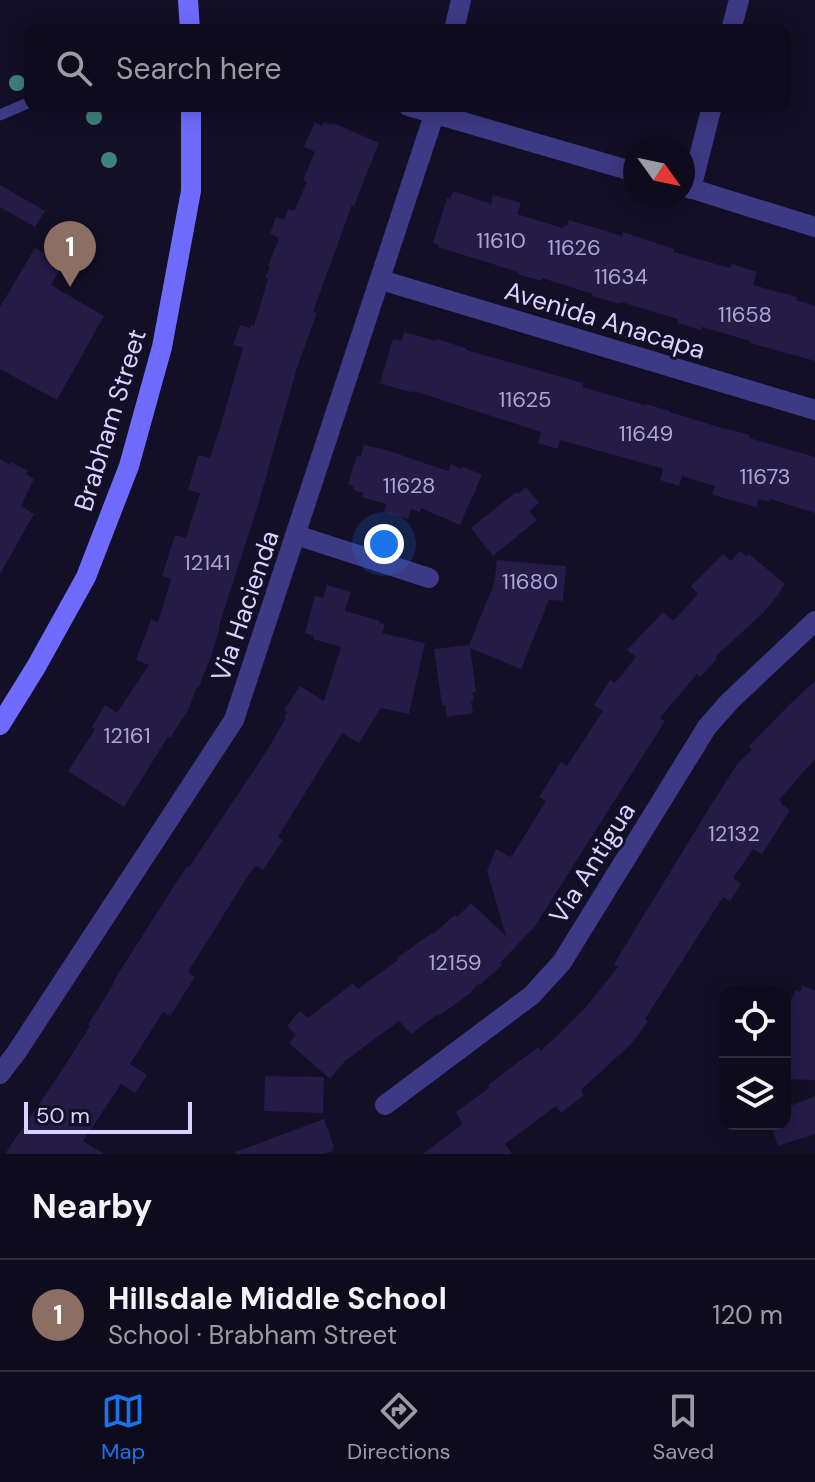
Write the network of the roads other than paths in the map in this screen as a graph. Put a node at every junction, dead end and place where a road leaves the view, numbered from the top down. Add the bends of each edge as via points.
1 (188, 0) edge
2 (461, 0) edge
3 (739, 0) edge
4 (190, 24) edge
5 (455, 24) edge
6 (733, 24) edge
7 (24, 105) edge
8 (191, 112) edge
9 (435, 112) edge
10 (445, 112) edge
11 (710, 112) edge
12 (0, 115) edge
13 (695, 162) edge
14 (623, 168) edge
15 (695, 190) edge
16 (815, 227) edge
17 (381, 280) junction
18 (815, 410) edge
19 (296, 535) junction
20 (429, 578) dead end
21 (815, 621) edge
22 (0, 725) edge
23 (0, 1074) edge
24 (385, 1105) dead end

1 - 4 main road
2 - 5 street
3 - 6 street
7 - 12 lane
8 - 22 main road, Brabham Street via 191,191 162,347 129,466 86,577
9 - 17 street, Via Hacienda
10 - 14 street
11 - 13 street
15 - 16 street
17 - 18 street, Avenida Anacapa
17 - 19 street, Via Hacienda
19 - 20 street
19 - 23 street, Via Hacienda via 234,720
21 - 24 street, Via Antigua via 707,727 544,983

